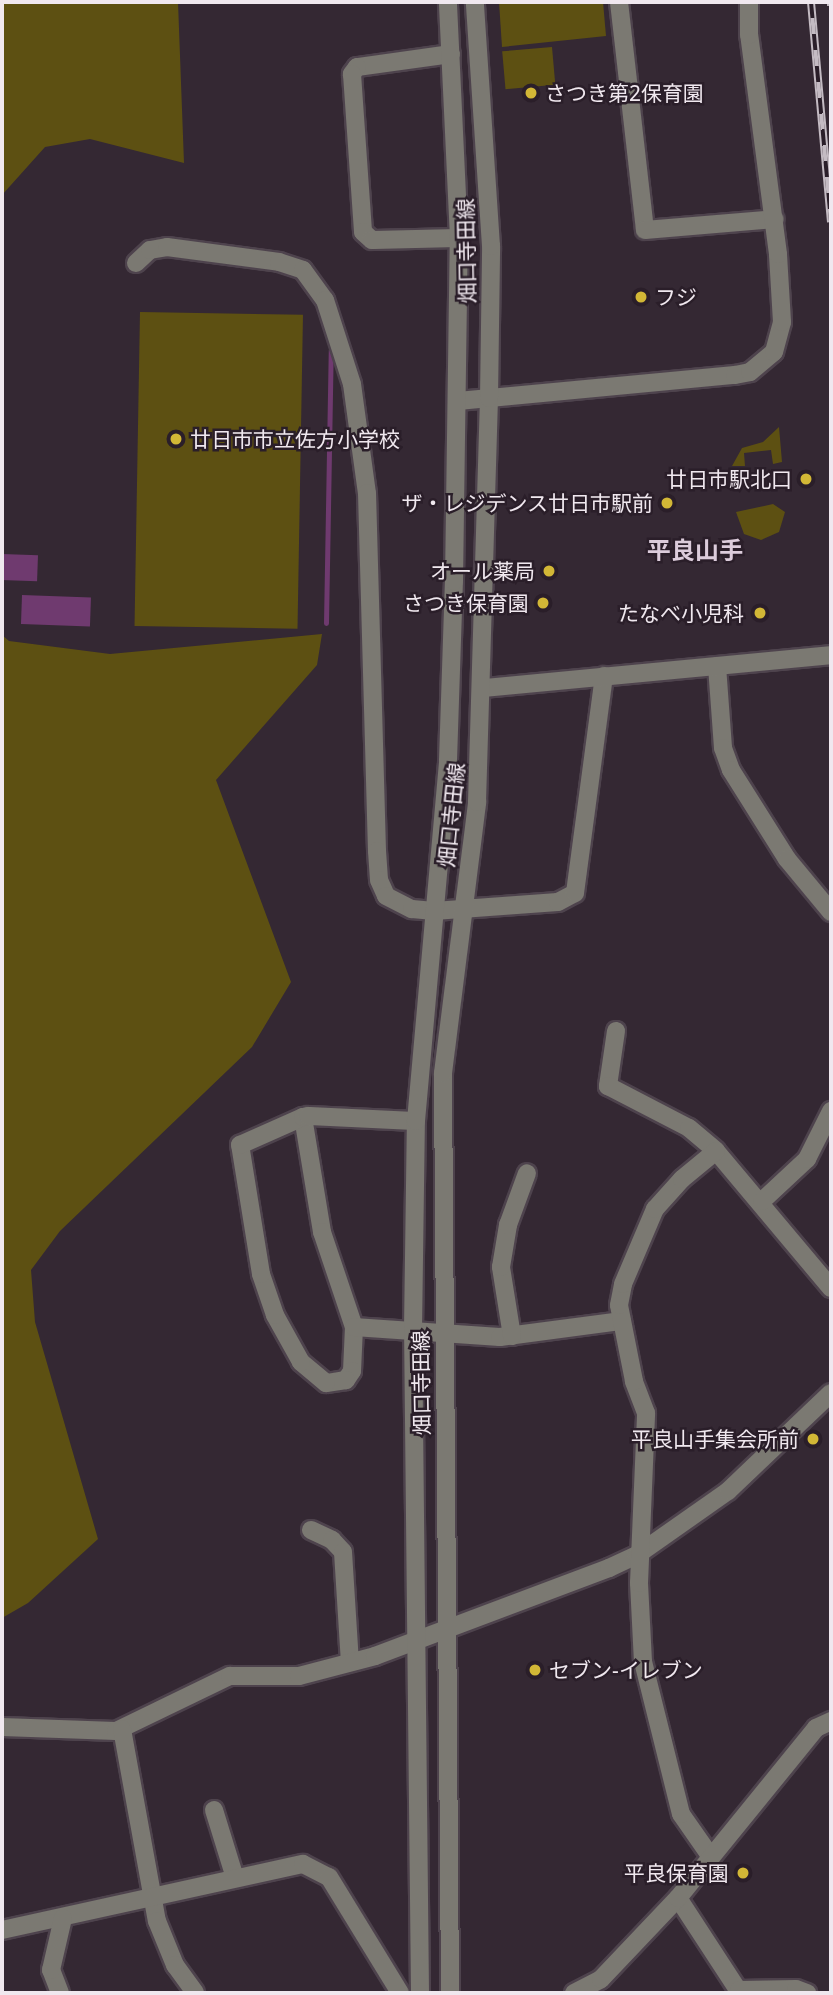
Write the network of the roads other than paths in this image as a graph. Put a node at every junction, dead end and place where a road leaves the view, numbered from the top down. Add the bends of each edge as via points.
1 (448, 2) edge
2 (475, 2) edge
3 (619, 2) edge
4 (749, 2) edge
5 (451, 54) junction
6 (775, 219) junction
7 (459, 238) junction
8 (136, 263) dead end
9 (489, 398) junction
10 (458, 401) junction
11 (831, 655) edge
12 (717, 666) junction
13 (604, 677) junction
14 (484, 688) junction
15 (463, 909) junction
16 (434, 911) junction
17 (831, 912) edge
18 (616, 1031) dead end
19 (831, 1111) edge
20 (303, 1117) junction
21 (416, 1121) junction
22 (716, 1152) junction
23 (527, 1173) dead end
24 (761, 1201) junction
25 (831, 1288) edge
26 (622, 1321) junction
27 (354, 1327) junction
28 (413, 1329) junction
29 (442, 1331) junction
30 (512, 1336) junction
31 (831, 1392) edge
32 (311, 1530) dead end
33 (642, 1552) junction
34 (451, 1631) junction
35 (418, 1644) junction
36 (350, 1662) junction
37 (831, 1721) edge
38 (2, 1727) edge
39 (122, 1729) junction
40 (214, 1810) dead end
41 (711, 1857) junction
42 (235, 1878) junction
43 (150, 1895) junction
44 (678, 1898) junction
45 (63, 1918) junction
46 (2, 1930) edge
47 (739, 1992) edge
48 (60, 1993) edge
49 (195, 1993) edge
50 (400, 1993) edge
51 (420, 1993) edge
52 (450, 1993) edge
53 (574, 1993) edge
54 (807, 1993) edge

1 - 5 street
2 - 9 street, 畑口寺田線 via 491,246
3 - 6 street via 645,230
4 - 6 street via 749,35
5 - 7 street
5 - 7 street via 357,67 352,74 363,232 372,240
6 - 9 street via 780,338 774,352 750,372
7 - 10 street
8 - 16 street via 150,250 167,247 279,262 303,270 325,300 354,397 367,493 379,880 394,902
9 - 10 street
9 - 14 street, 畑口寺田線
10 - 16 street via 448,760
11 - 12 street
12 - 13 street
12 - 17 street via 723,748 731,770 787,859
13 - 14 street
13 - 15 street via 575,893 558,902
14 - 15 street, 畑口寺田線
15 - 16 street
15 - 29 street, 畑口寺田線 via 443,1073
16 - 21 street
18 - 22 street via 608,1086 689,1128
19 - 24 street via 807,1159
20 - 21 street
20 - 27 street via 322,1232
20 - 27 street via 240,1145 261,1274 275,1315 314,1377 326,1383 345,1380 352,1371
21 - 28 street
22 - 24 street
22 - 26 street via 655,1209 623,1284
23 - 30 street via 508,1225 501,1266
24 - 25 street
26 - 30 street
26 - 33 street via 634,1381 646,1413
27 - 28 street
28 - 29 street
28 - 35 street
29 - 30 street
29 - 34 street, 畑口寺田線
31 - 33 street via 728,1491
32 - 36 street via 332,1540 343,1552
33 - 34 street
33 - 41 street via 642,1650 657,1725 681,1814
34 - 35 street
34 - 52 street, 畑口寺田線
35 - 36 street
35 - 51 street
36 - 39 street via 299,1676 230,1676
37 - 41 street via 816,1728
38 - 39 street via 90,1733
39 - 43 street
40 - 42 street
41 - 44 street
42 - 43 street
42 - 50 street via 303,1864 329,1877
43 - 45 street
43 - 49 street via 175,1965
44 - 47 street
44 - 53 street via 601,1979
45 - 46 street
45 - 48 street via 51,1970
47 - 54 street via 796,1989

